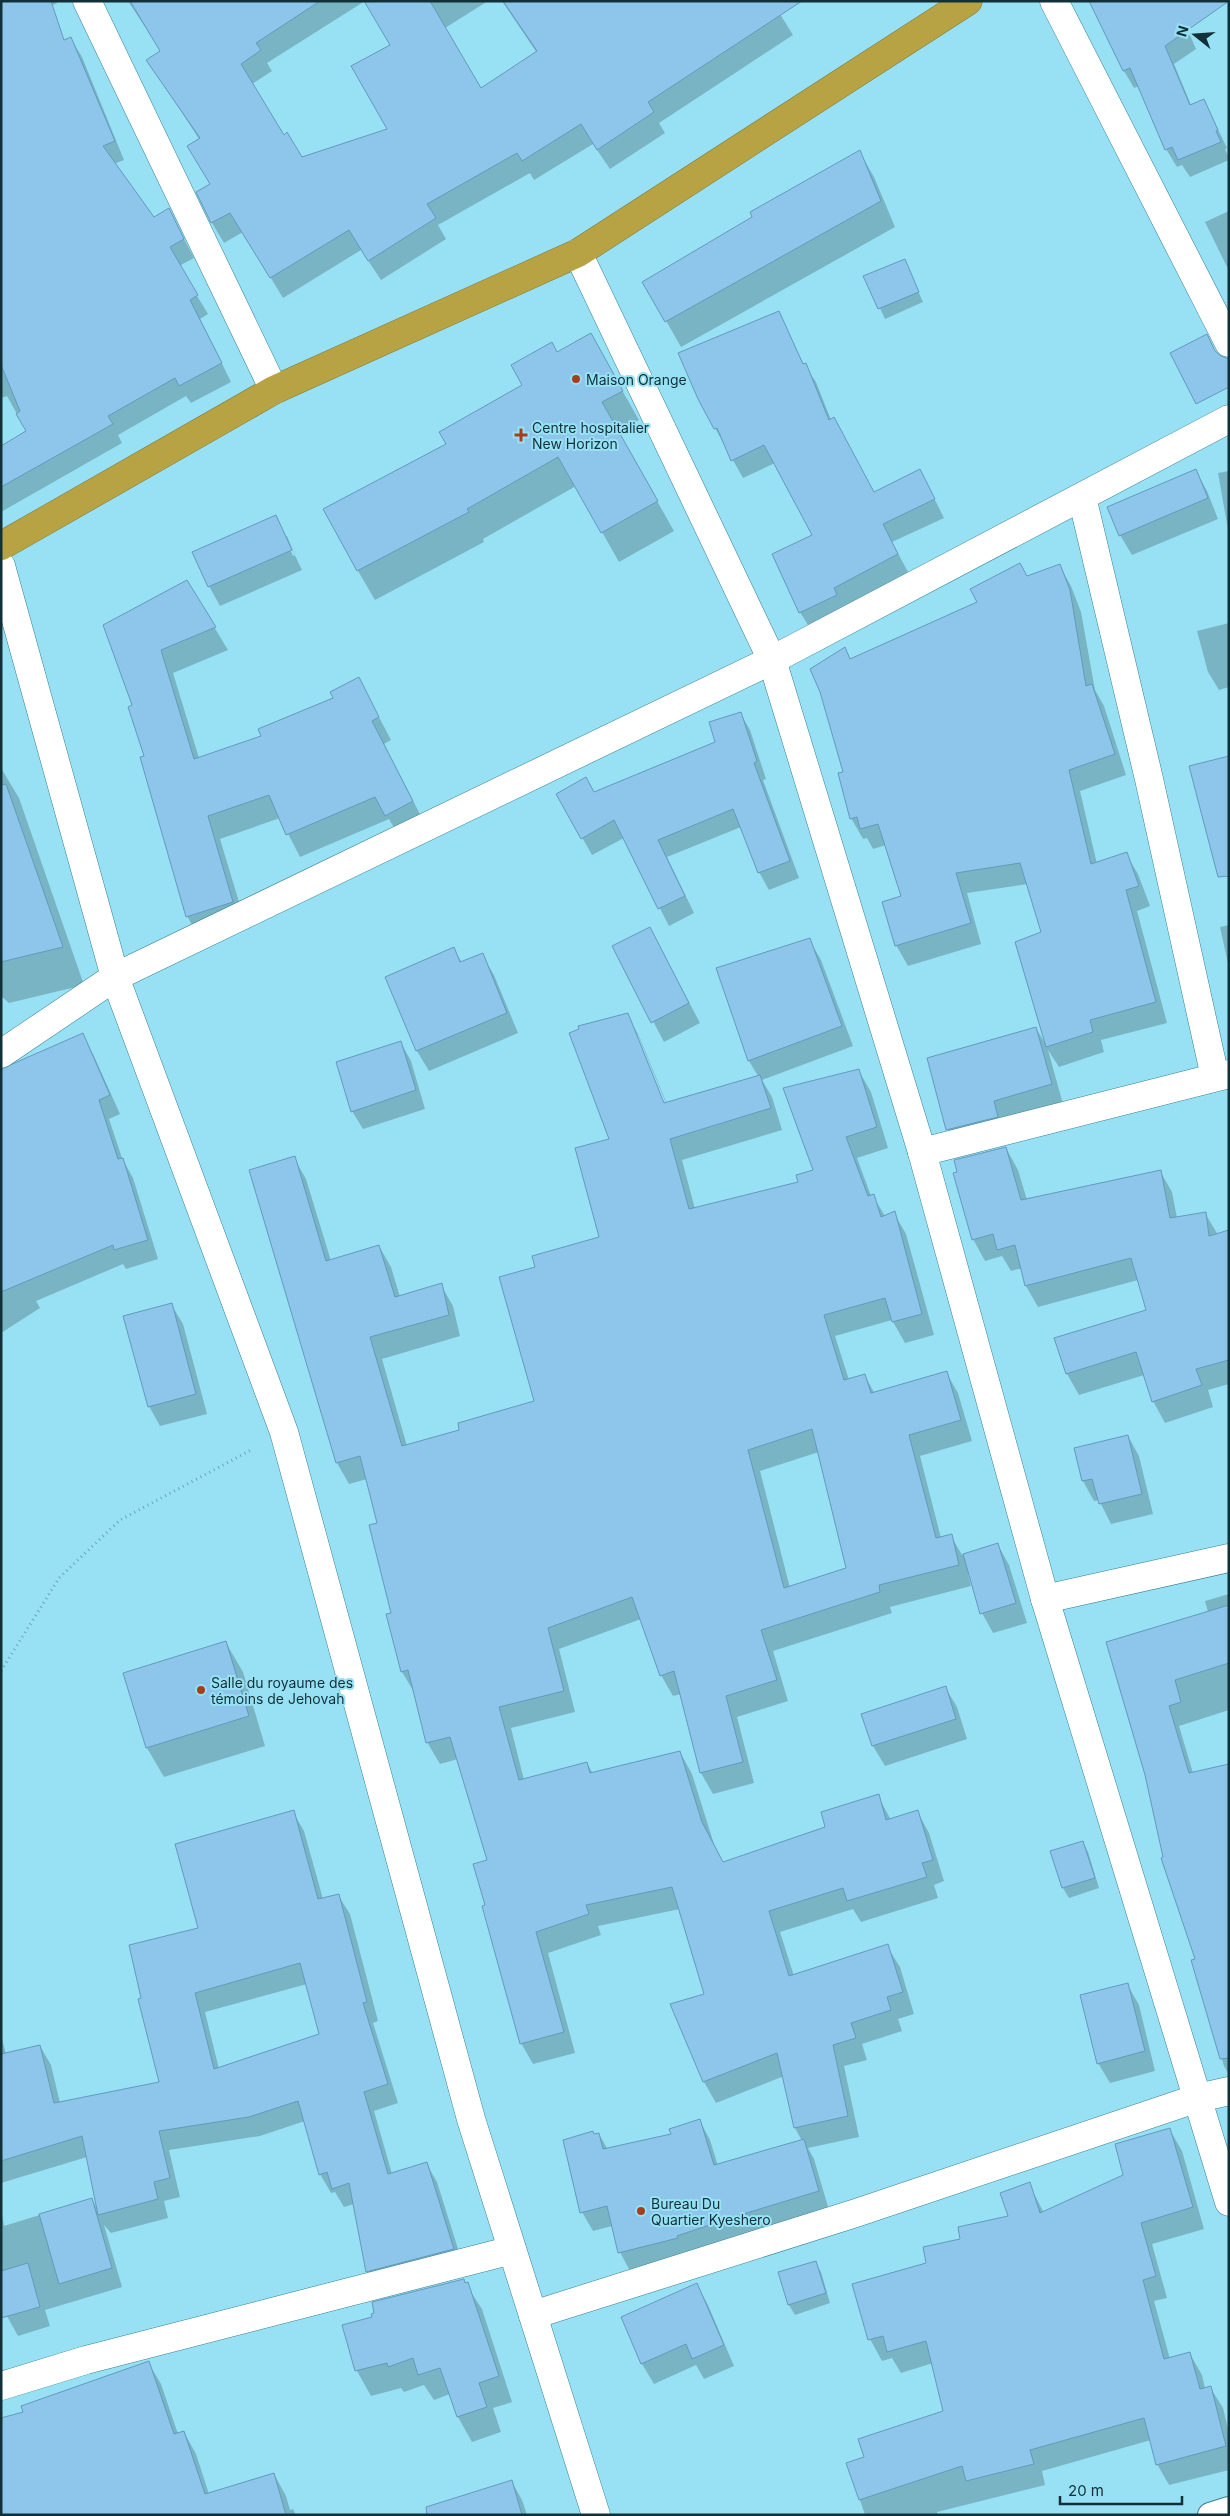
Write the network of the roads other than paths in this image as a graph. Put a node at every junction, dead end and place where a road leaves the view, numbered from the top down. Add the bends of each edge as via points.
1 (87, 1) edge
2 (968, 1) edge
3 (1054, 1) edge
4 (578, 252) junction
5 (1229, 343) edge
6 (274, 390) junction
7 (1229, 419) edge
8 (1082, 497) junction
9 (1, 546) edge
10 (1, 566) edge
11 (772, 660) junction
12 (115, 977) junction
13 (1, 1054) edge
14 (1222, 1076) edge
15 (922, 1152) junction
16 (1229, 1558) edge
17 (1045, 1599) junction
18 (1229, 2091) edge
19 (1198, 2098) junction
20 (1229, 2202) edge
21 (512, 2250) junction
22 (533, 2316) junction
23 (1, 2386) edge
24 (1229, 2509) edge
25 (596, 2515) edge
26 (1210, 2515) edge

1 - 6 street
2 - 4 highway
3 - 5 street
4 - 6 highway
4 - 11 street
6 - 9 highway
7 - 8 street
8 - 11 street
8 - 14 street
10 - 12 street
11 - 12 street
11 - 15 street
12 - 13 street
12 - 21 street via 284,1432 471,2119
14 - 15 street
15 - 17 street
16 - 17 street
17 - 19 street
18 - 19 street
19 - 20 street
19 - 22 street via 856,2213
21 - 22 street
21 - 23 street via 86,2360
22 - 25 street
24 - 26 lane

